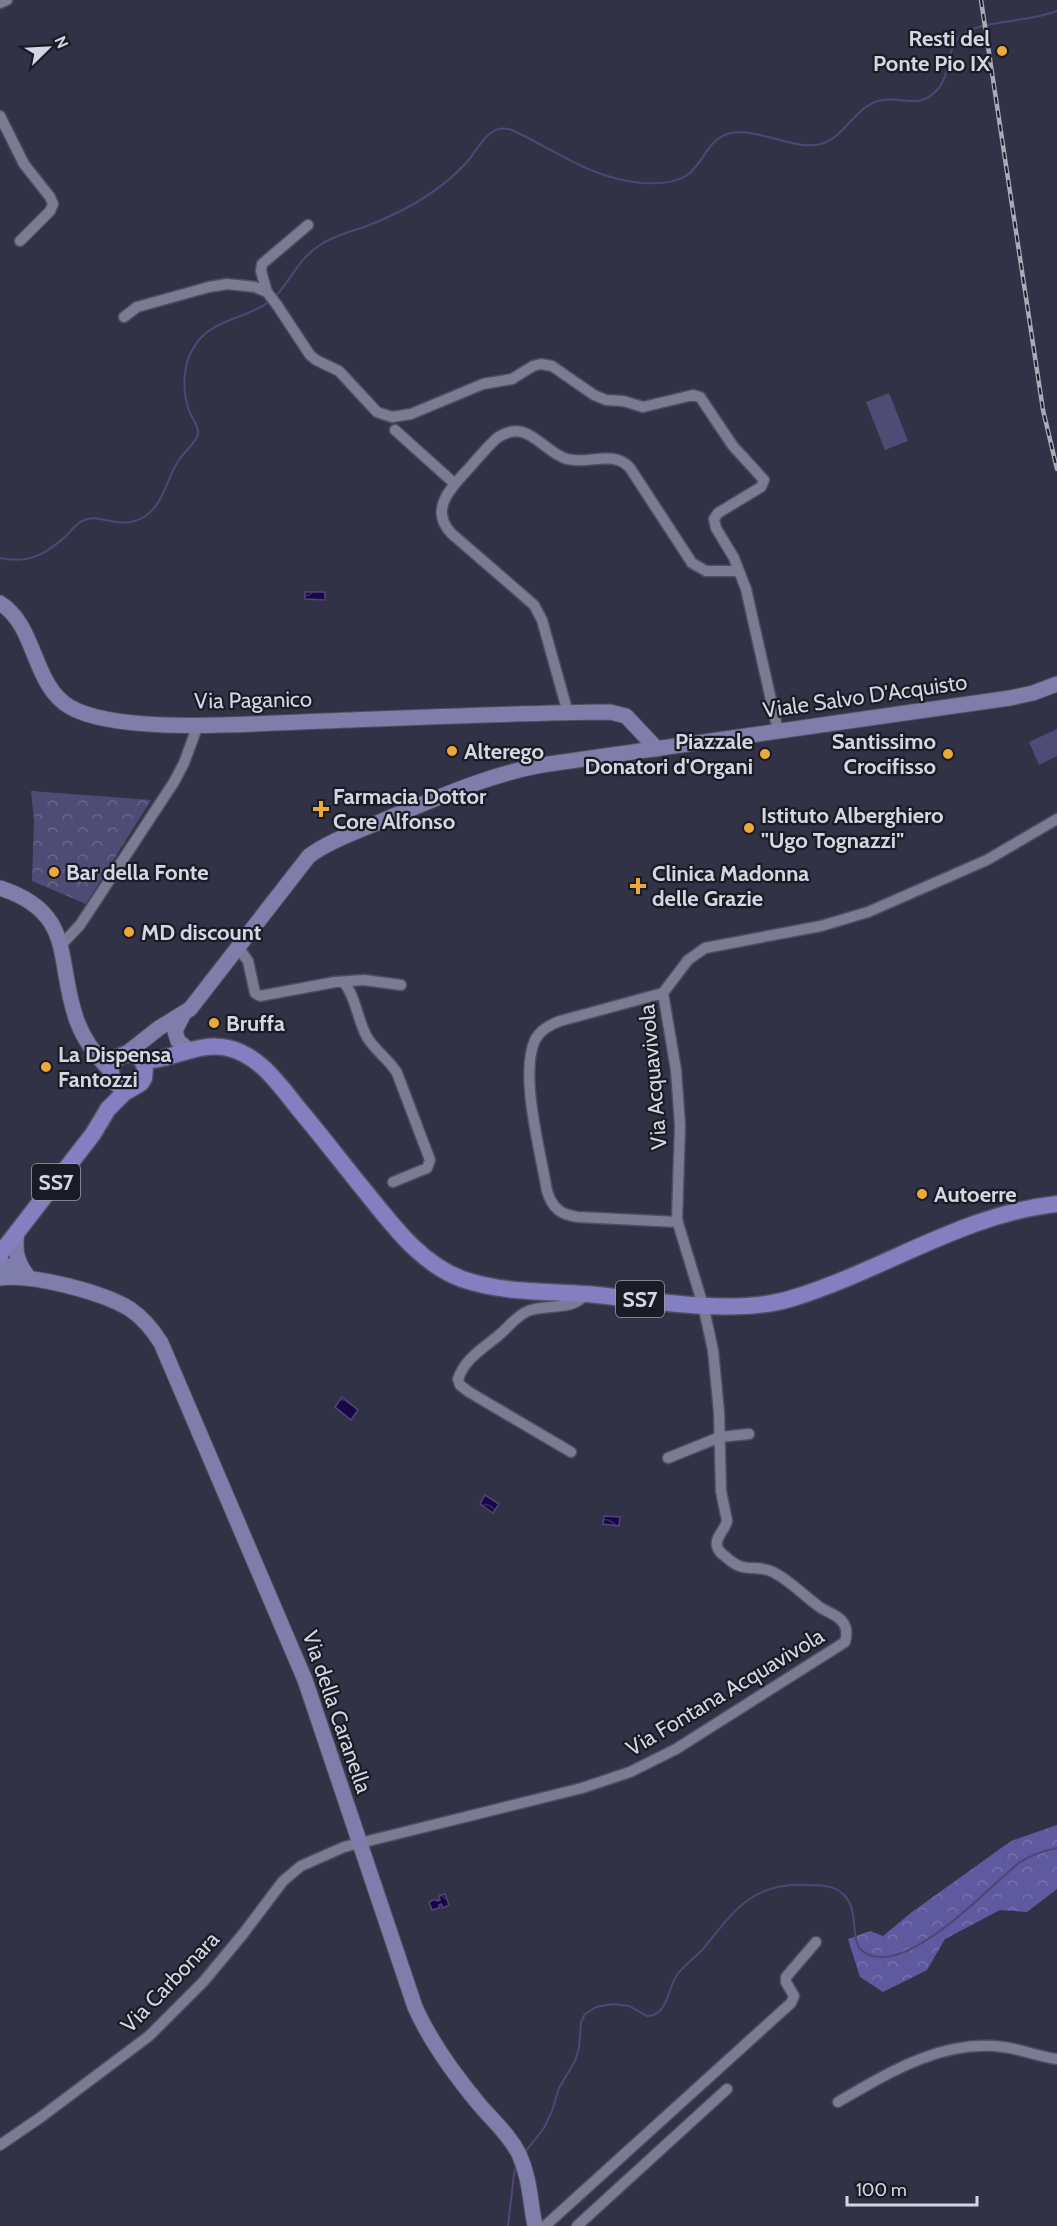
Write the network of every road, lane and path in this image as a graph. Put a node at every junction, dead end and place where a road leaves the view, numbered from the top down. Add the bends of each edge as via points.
1 (7, 0) edge
2 (0, 3) edge
3 (0, 116) edge
4 (309, 225) dead end
5 (20, 241) dead end
6 (267, 292) junction
7 (124, 317) dead end
8 (395, 430) dead end
9 (455, 484) junction
10 (739, 571) junction
11 (0, 603) edge
12 (1057, 684) edge
13 (568, 713) junction
14 (198, 725) junction
15 (778, 731) junction
16 (657, 748) junction
17 (1057, 819) edge
18 (0, 888) edge
19 (61, 945) junction
20 (238, 947) junction
21 (343, 982) junction
22 (401, 985) dead end
23 (663, 993) junction
24 (183, 1015) junction
25 (153, 1033) junction
26 (86, 1041) junction
27 (188, 1049) junction
28 (123, 1054) junction
29 (172, 1057) junction
30 (142, 1061) junction
31 (112, 1076) junction
32 (144, 1078) junction
33 (130, 1089) junction
34 (108, 1109) junction
35 (393, 1182) dead end
36 (1057, 1204) edge
37 (678, 1222) junction
38 (17, 1232) junction
39 (0, 1254) edge
40 (0, 1262) edge
41 (0, 1278) edge
42 (29, 1278) junction
43 (585, 1294) junction
44 (703, 1305) junction
45 (749, 1434) dead end
46 (720, 1437) junction
47 (572, 1452) dead end
48 (668, 1458) dead end
49 (358, 1844) junction
50 (816, 1942) dead end
51 (1057, 2059) edge
52 (727, 2089) dead end
53 (838, 2102) dead end
54 (0, 2145) edge
55 (535, 2226) edge
56 (545, 2226) edge
57 (576, 2226) edge

1 - 2 street
3 - 5 street via 22,160 53,204
4 - 6 street via 262,264
6 - 7 street via 249,285 215,285 137,307
6 - 10 street via 310,355 339,371 384,416 407,415 480,386 512,379 541,364 606,400 643,407 693,395 700,397 733,446 764,480 761,487 715,517 715,525
8 - 9 street
9 - 10 street via 492,442 511,432 530,435 567,459 618,459 630,468 694,565 708,571
9 - 13 street via 444,502 445,525 536,608
10 - 15 street
11 - 14 main road, Via Paganico via 22,629 52,690 71,708 124,721
12 - 15 main road, Viale Salvo D'Acquisto via 1020,696
13 - 14 main road, Via Paganico
13 - 16 main road, Via Paganico via 621,714
14 - 19 street via 174,782 80,925
15 - 16 main road, Viale Salvo D'Acquisto
16 - 20 main road, Viale Salvo D'Acquisto via 515,771 444,795 329,844 303,862
17 - 23 street, Via Acquavivola via 987,860 868,912 821,926 705,948 688,960
18 - 19 main road via 42,910
19 - 26 main road via 72,1005
20 - 21 street via 248,961 257,999
20 - 24 main road, Viale Salvo D'Acquisto
21 - 22 street via 364,980
21 - 35 street via 366,1036 394,1068 430,1160 427,1168
23 - 37 street, Via Acquavivola via 680,1119
23 - 37 street via 545,1028 534,1044 529,1084 547,1191 555,1208 578,1217
24 - 25 main road, Viale Salvo D'Acquisto
24 - 27 main road via 175,1031 178,1041
25 - 28 main road, Viale Salvo D'Acquisto
25 - 30 main road
26 - 28 main road via 105,1052
26 - 31 main road
27 - 29 main road, SS7
27 - 43 main road, SS7 via 230,1048 265,1069 415,1249 438,1267 457,1277 495,1287
28 - 30 main road via 138,1056
28 - 31 main road, SS7 via 112,1064
29 - 30 main road, SS7
29 - 32 main road, SS7
30 - 32 main road
31 - 33 main road
31 - 34 main road, SS7
32 - 33 main road, SS7
33 - 34 main road, SS7
34 - 38 main road, SS7
36 - 44 main road, SS7 via 996,1217 787,1300
37 - 44 street, Via Acquavivola
38 - 39 main road, SS7
38 - 42 main road via 16,1255
40 - 42 main road, Via della Caranella
41 - 42 main road, Via della Caranella
42 - 49 main road, Via della Caranella via 117,1302 142,1319 161,1344 298,1663
43 - 44 main road, SS7
43 - 47 street via 576,1303 535,1309 520,1316 476,1353 458,1379 469,1392
44 - 46 street, Via Fontana Acquavivola via 715,1364
45 - 46 street
46 - 48 street
46 - 49 street, Via Fontana Acquavivola via 721,1494 727,1521 717,1541 718,1550 738,1566 773,1572 836,1616 845,1628 843,1644 676,1749 626,1774
49 - 54 street, Via Carbonara via 318,1857 289,1875 204,1981 149,2036
49 - 55 main road, Via della Caranella via 420,2019 467,2089 519,2155 531,2193
50 - 56 street via 786,1977 794,1996 791,2003
51 - 53 street via 1005,2047 957,2049 900,2067
52 - 57 street

